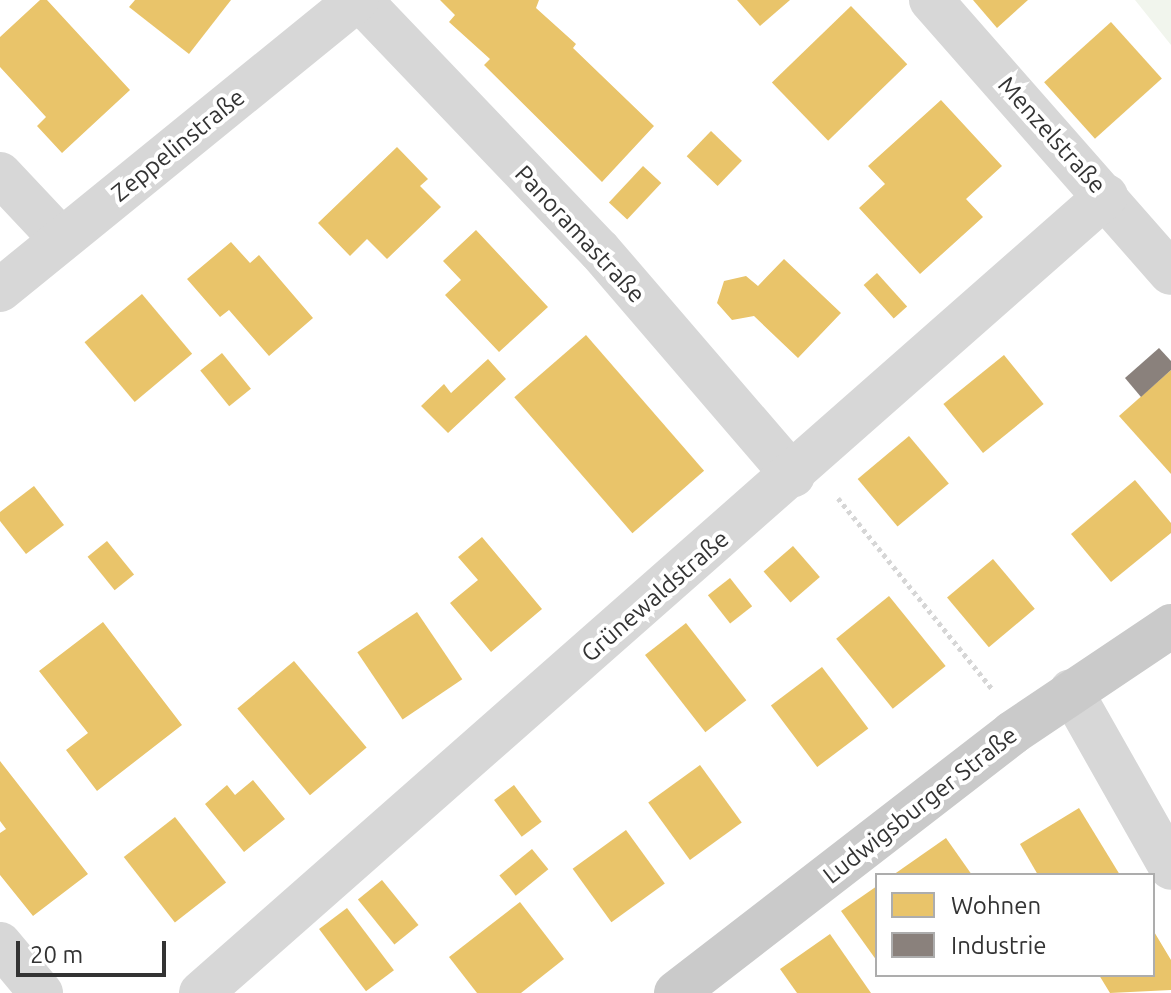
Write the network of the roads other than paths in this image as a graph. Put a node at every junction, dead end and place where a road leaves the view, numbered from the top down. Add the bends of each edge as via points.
1 (358, 0) edge
2 (931, 0) edge
3 (0, 174) edge
4 (1106, 196) junction
5 (61, 239) junction
6 (1171, 273) edge
7 (0, 290) edge
8 (800, 467) junction
9 (1171, 626) edge
10 (1071, 691) junction
11 (1171, 868) edge
12 (0, 944) edge
13 (41, 993) edge
14 (201, 993) edge
15 (676, 993) edge

1 - 5 street, Zeppelinstraße
1 - 8 street, Panoramastraße
2 - 4 street, Menzelstraße
3 - 5 street
4 - 6 street, Menzelstraße
4 - 8 street, Grünewaldstraße
5 - 7 street, Zeppelinstraße
8 - 14 street, Grünewaldstraße
9 - 10 main road, Ludwigsburger Straße
10 - 11 street
10 - 15 main road, Ludwigsburger Straße
12 - 13 street

